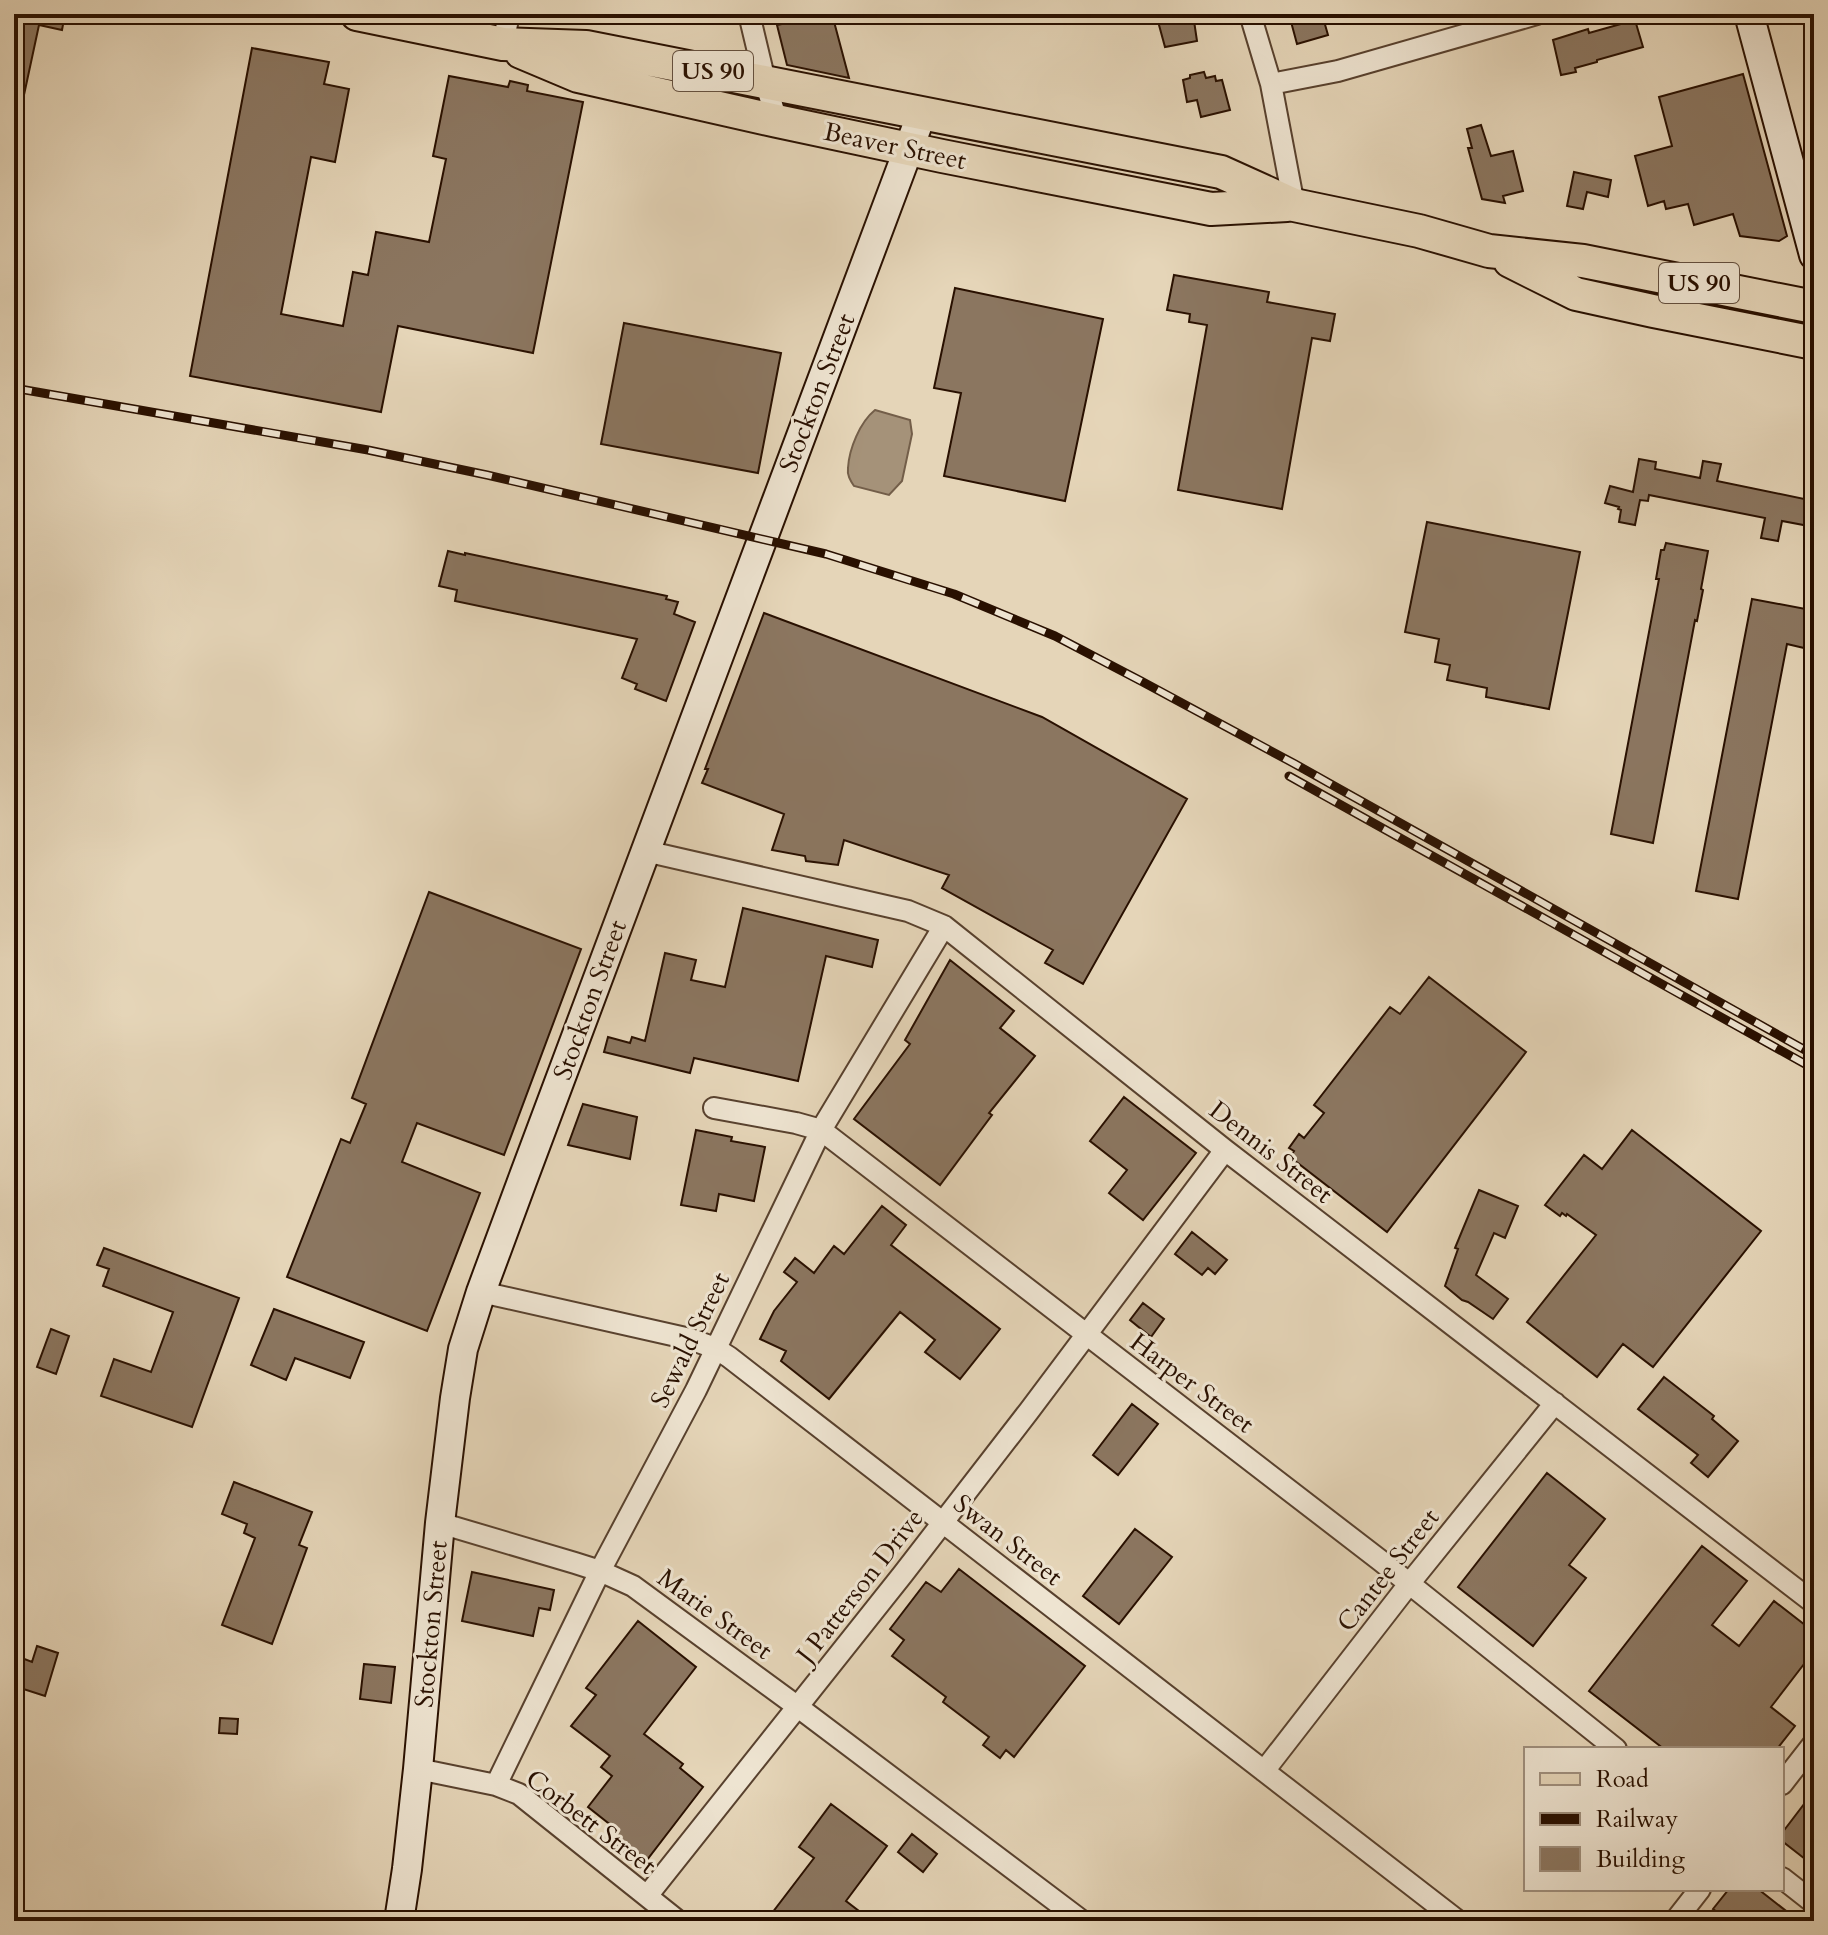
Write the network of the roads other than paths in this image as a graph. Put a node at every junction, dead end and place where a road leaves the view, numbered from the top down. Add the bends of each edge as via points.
1 (357, 14) edge
2 (749, 14) edge
3 (1250, 14) edge
4 (1537, 14) edge
5 (1749, 14) edge
6 (506, 29) edge
7 (657, 61) junction
8 (765, 81) junction
9 (1271, 84) junction
10 (649, 93) junction
11 (922, 113) junction
12 (777, 121) junction
13 (909, 149) junction
14 (1294, 205) junction
15 (1489, 251) junction
16 (1814, 255) edge
17 (1814, 307) edge
18 (1814, 343) edge
19 (645, 851) junction
20 (944, 926) junction
21 (714, 1108) dead end
22 (821, 1130) junction
23 (1225, 1150) junction
24 (481, 1292) junction
25 (1085, 1335) junction
26 (715, 1348) junction
27 (1555, 1403) junction
28 (943, 1522) junction
29 (440, 1523) junction
30 (600, 1571) junction
31 (1409, 1584) junction
32 (1814, 1603) edge
33 (798, 1707) junction
34 (1814, 1743) edge
35 (1613, 1747) edge
36 (418, 1769) junction
37 (1264, 1771) junction
38 (1784, 1781) edge
39 (496, 1785) junction
40 (1784, 1880) edge
41 (1698, 1891) edge
42 (647, 1896) junction
43 (1814, 1903) edge
44 (399, 1921) edge
45 (678, 1921) edge
46 (1082, 1921) edge
47 (1458, 1921) edge
48 (1675, 1921) edge

1 - 6 main road, Beaver Street / US 90
2 - 8 street
3 - 9 street
4 - 9 street via 1338,71
5 - 16 main road
6 - 7 main road, Beaver Street / US 90
6 - 10 main road, Beaver Street / US 90 via 578,76
7 - 8 main road, Beaver Street / US 90
7 - 10 street
8 - 11 main road, Beaver Street / US 90
8 - 12 street
9 - 14 street
10 - 12 main road, Beaver Street / US 90
11 - 13 main road, Stockton Street
11 - 14 main road, Beaver Street / US 90 via 1221,172
12 - 13 main road, Beaver Street / US 90
13 - 14 main road, Beaver Street / US 90 via 1211,209
13 - 19 main road, Stockton Street
14 - 15 main road, Beaver Street / US 90
15 - 17 main road, Beaver Street / US 90 via 1583,261
15 - 18 main road, Beaver Street / US 90 via 1576,294
19 - 20 street, Dennis Street via 908,911
19 - 24 main road, Stockton Street
20 - 22 street, Sewald Street
20 - 23 street, Dennis Street
21 - 22 street, Harper Street
22 - 25 street, Harper Street
22 - 26 street, Sewald Street
23 - 25 street, J Patterson Drive
23 - 27 street, Dennis Street
24 - 26 street, Swan Street
24 - 29 main road, Stockton Street via 462,1357
25 - 28 street, J Patterson Drive
25 - 31 street, Harper Street
26 - 28 street, Swan Street
26 - 30 street, Sewald Street
27 - 31 street, Cantee Street
27 - 32 street, Dennis Street
28 - 33 street, J Patterson Drive
28 - 37 street, Swan Street
29 - 30 street, Marie Street
29 - 36 main road, Stockton Street
30 - 33 street, Marie Street via 633,1586
30 - 39 street, Sewald Street
31 - 35 street, Harper Street
31 - 37 street, Cantee Street
33 - 42 street, J Patterson Drive
33 - 46 street, Marie Street
34 - 38 street
36 - 39 street, Corbett Street
36 - 44 main road, Stockton Street
37 - 47 street, Swan Street
39 - 42 street, Corbett Street via 519,1794
40 - 43 street
41 - 48 street
42 - 45 street, Corbett Street

